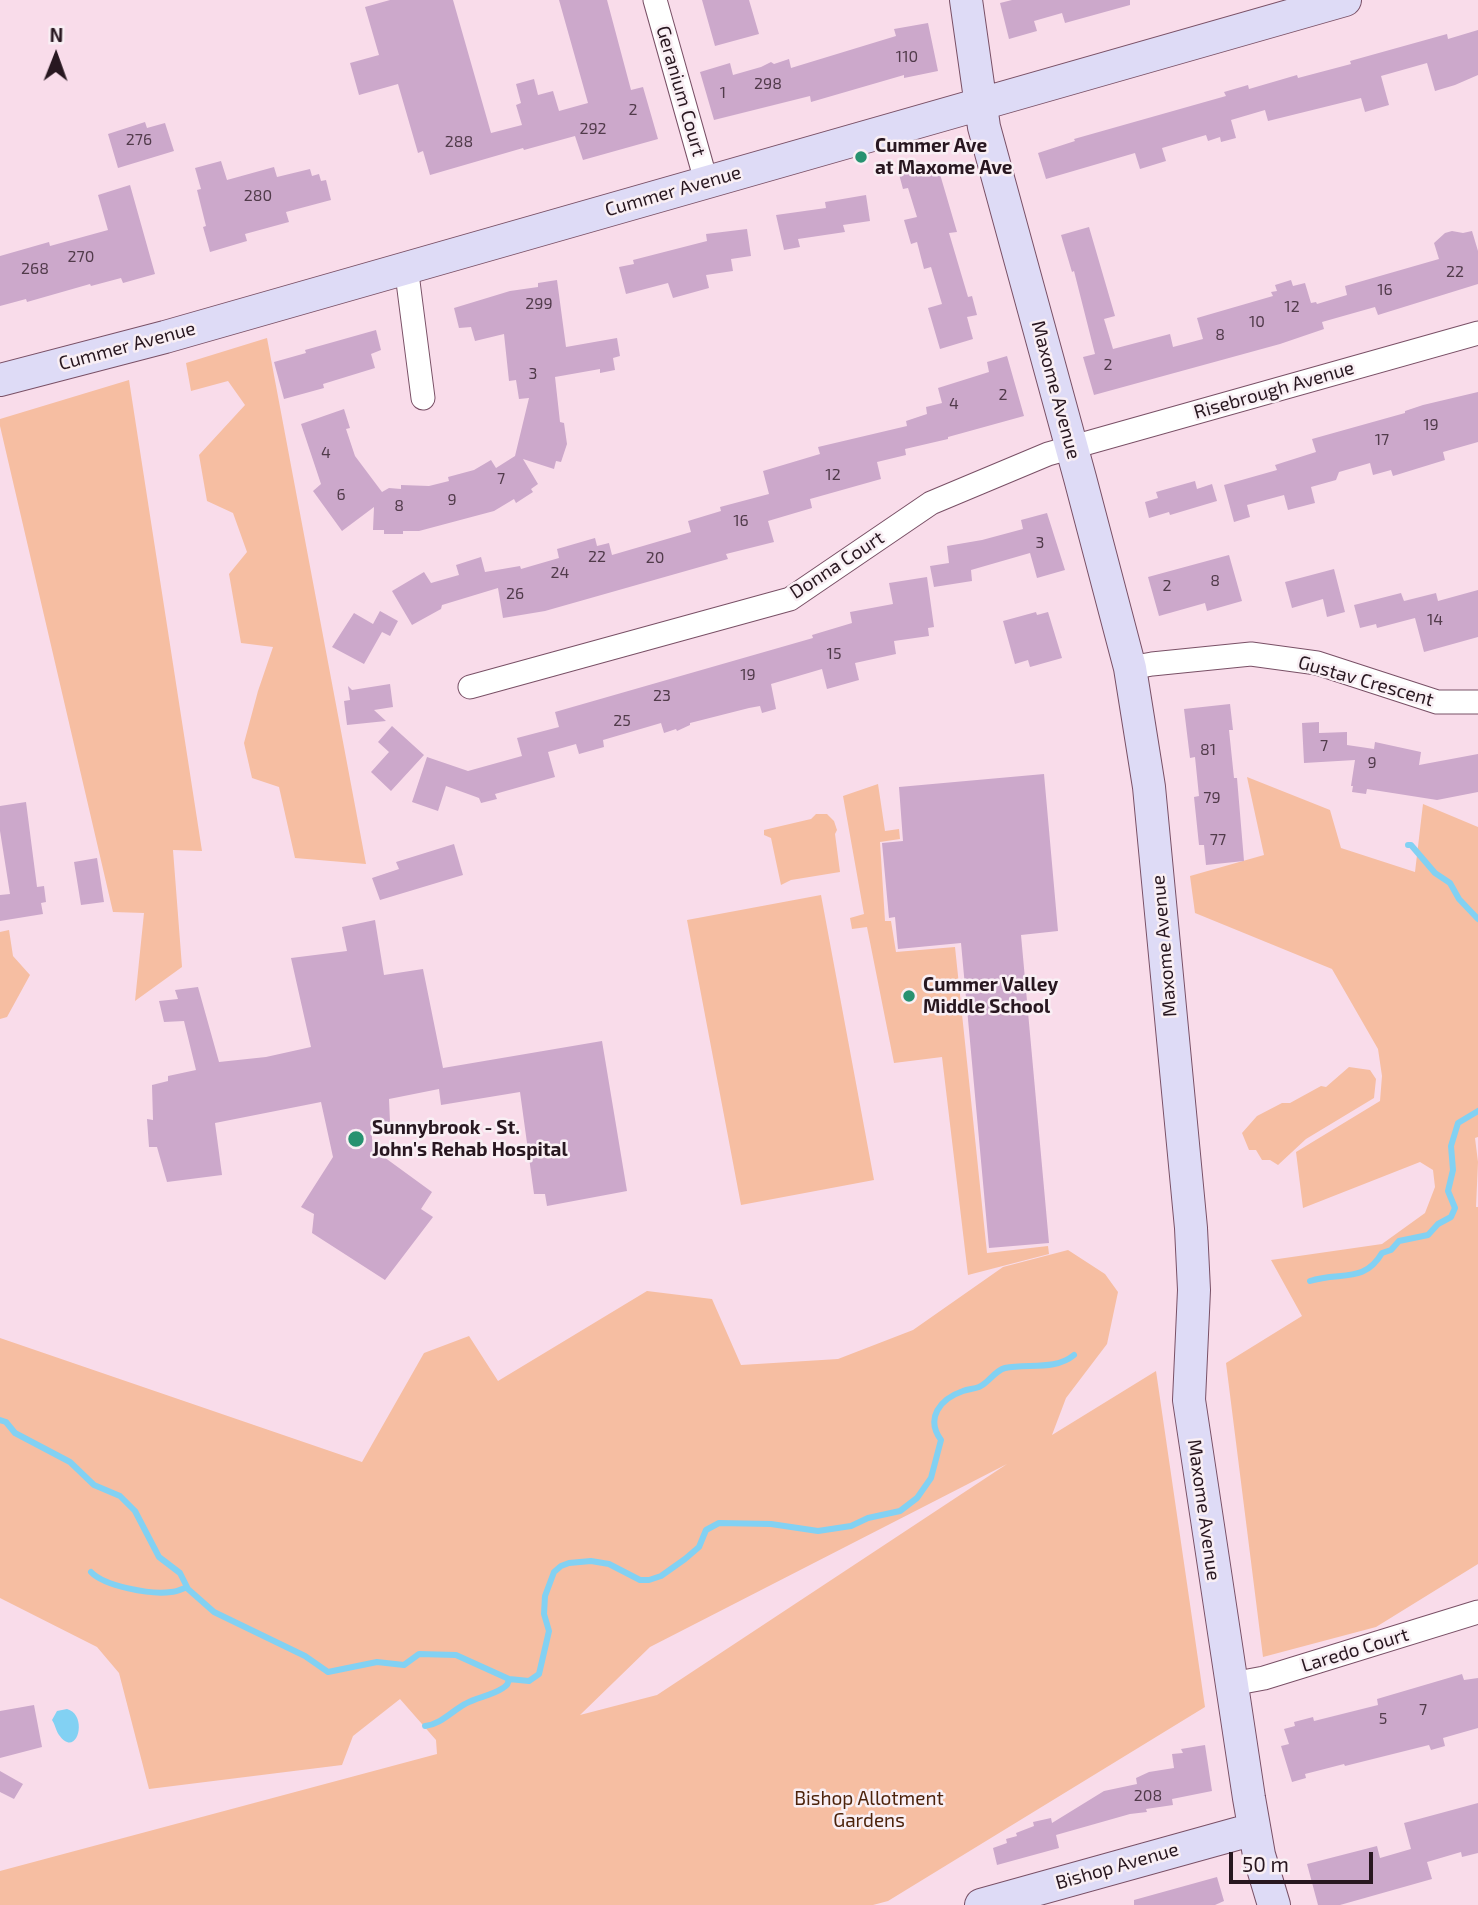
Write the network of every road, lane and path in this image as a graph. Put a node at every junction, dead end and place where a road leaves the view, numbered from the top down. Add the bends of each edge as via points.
1 (655, 0) edge
2 (966, 0) edge
3 (1345, 0) edge
4 (981, 103) junction
5 (706, 181) junction
6 (406, 266) junction
7 (1478, 333) edge
8 (0, 380) edge
9 (424, 398) dead end
10 (1071, 447) junction
11 (1130, 668) junction
12 (470, 687) dead end
13 (1478, 702) edge
14 (1478, 1612) edge
15 (1231, 1684) junction
16 (1254, 1829) junction
17 (981, 1905) edge
18 (1274, 1905) edge

1 - 5 street, Geranium Court
2 - 4 street, Maxome Avenue
3 - 4 street, Cummer Avenue
4 - 5 street, Cummer Avenue
4 - 10 street, Maxome Avenue
5 - 6 street, Cummer Avenue
6 - 8 street, Cummer Avenue
6 - 9 street
7 - 10 street, Risebrough Avenue
10 - 11 street, Maxome Avenue
10 - 12 street, Donna Court via 931,503 790,598
11 - 13 street, Gustav Crescent via 1251,654 1317,663 1437,702
11 - 15 street, Maxome Avenue via 1149,787 1191,1228 1194,1290 1189,1399
14 - 15 street, Laredo Court
15 - 16 street, Maxome Avenue
16 - 17 street, Bishop Avenue
16 - 18 street, Maxome Avenue

